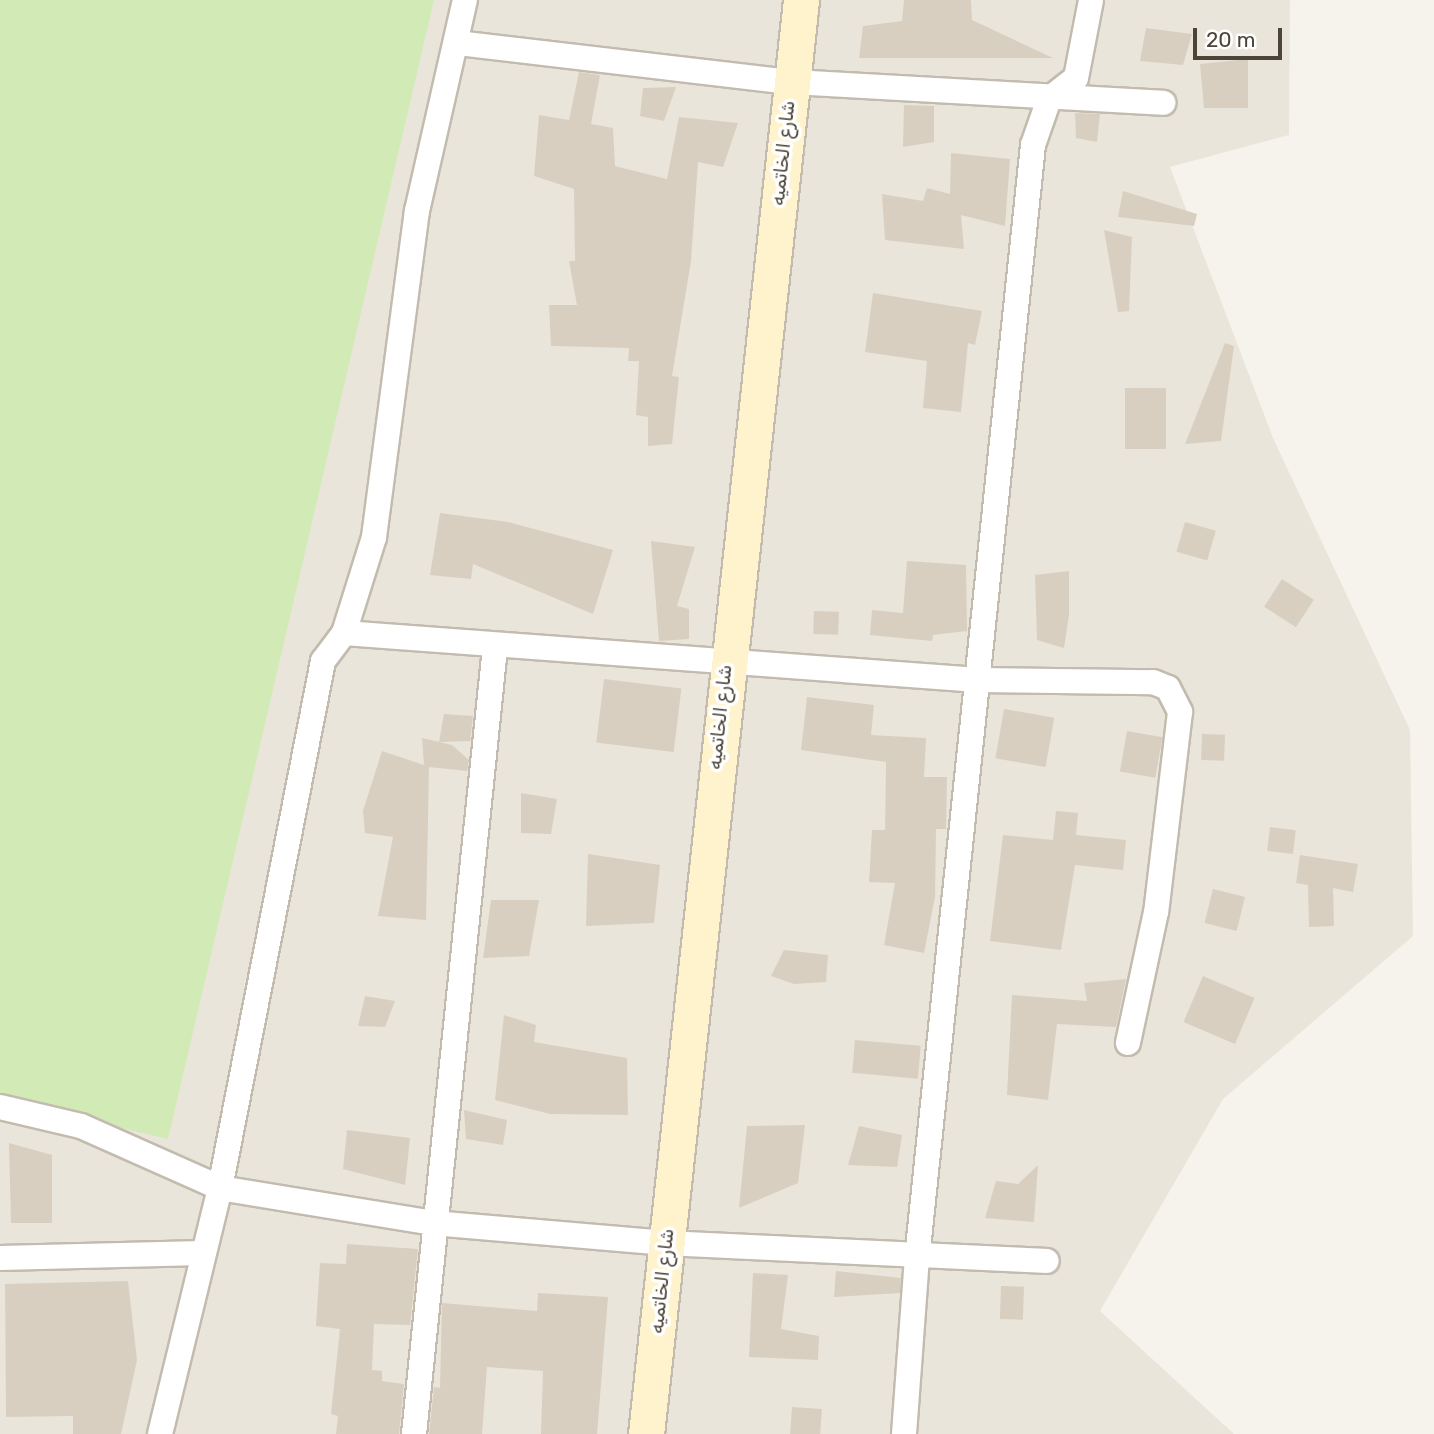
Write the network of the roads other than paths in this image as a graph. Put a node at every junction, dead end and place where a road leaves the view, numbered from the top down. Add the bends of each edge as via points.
1 (466, 0) edge
2 (801, 0) edge
3 (1091, 0) edge
4 (458, 43) junction
5 (791, 82) junction
6 (1049, 99) junction
7 (1163, 103) dead end
8 (344, 633) junction
9 (495, 648) junction
10 (726, 664) junction
11 (978, 680) junction
12 (1128, 1043) dead end
13 (0, 1107) edge
14 (220, 1188) junction
15 (433, 1223) junction
16 (666, 1242) junction
17 (202, 1254) junction
18 (0, 1258) edge
19 (917, 1258) junction
20 (1048, 1261) dead end
21 (160, 1434) edge
22 (414, 1434) edge
23 (646, 1434) edge
24 (904, 1434) edge

1 - 4 street
2 - 5 street, شارع الخاتميه
3 - 6 street via 1076,78
4 - 5 street
4 - 8 street via 417,211 387,477
5 - 6 street
5 - 10 street, شارع الخاتميه
6 - 7 street
6 - 11 street via 1032,145
8 - 9 street
8 - 14 street via 323,661
9 - 10 street
9 - 15 street
10 - 11 street
10 - 16 street, شارع الخاتميه
11 - 12 street via 1153,682 1176,697 1180,712 1157,901
11 - 19 street
13 - 14 street via 82,1126
14 - 15 street
14 - 17 street
15 - 16 street
15 - 22 street
16 - 19 street
16 - 23 street, شارع الخاتميه
17 - 18 street
17 - 21 street
19 - 20 street
19 - 24 street

